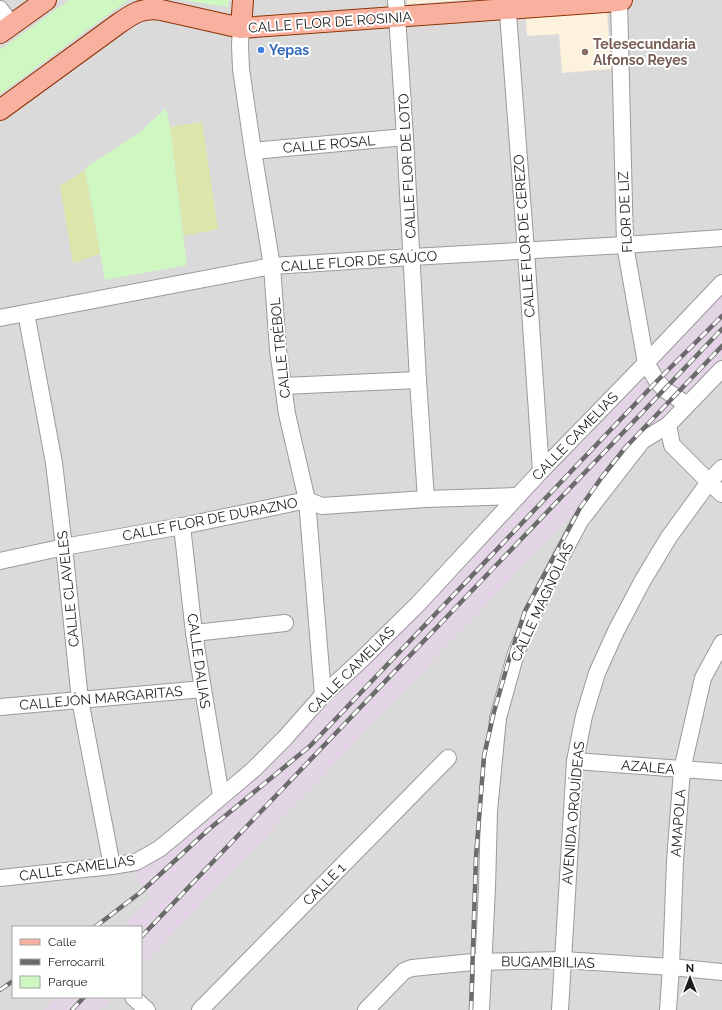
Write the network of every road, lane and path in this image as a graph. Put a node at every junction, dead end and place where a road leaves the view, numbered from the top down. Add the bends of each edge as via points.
1 (46, 0) edge
2 (243, 0) edge
3 (620, 0) edge
4 (507, 5) edge
5 (396, 8) edge
6 (4, 23) edge
7 (241, 28) junction
8 (0, 110) edge
9 (405, 137) junction
10 (253, 151) junction
11 (722, 238) edge
12 (625, 245) junction
13 (526, 251) junction
14 (412, 257) junction
15 (272, 266) junction
16 (722, 283) edge
17 (26, 313) junction
18 (0, 318) edge
19 (646, 363) junction
20 (722, 369) edge
21 (418, 380) junction
22 (283, 386) junction
23 (687, 405) junction
24 (668, 425) junction
25 (722, 468) edge
26 (541, 472) junction
27 (709, 482) junction
28 (722, 494) edge
29 (518, 496) junction
30 (426, 499) junction
31 (307, 500) junction
32 (182, 526) junction
33 (64, 547) junction
34 (0, 561) edge
35 (285, 623) dead end
36 (194, 633) junction
37 (722, 643) edge
38 (203, 689) junction
39 (324, 695) junction
40 (80, 700) junction
41 (0, 707) edge
42 (448, 758) dead end
43 (575, 761) junction
44 (682, 770) junction
45 (722, 772) edge
46 (221, 796) junction
47 (112, 866) junction
48 (0, 878) edge
49 (563, 960) junction
50 (483, 962) junction
51 (671, 967) junction
52 (722, 972) edge
53 (134, 998) edge
54 (147, 1010) edge
55 (200, 1010) edge
56 (366, 1010) edge
57 (480, 1010) edge
58 (560, 1010) edge
59 (668, 1010) edge

1 - 6 main road
2 - 7 main road, CALLE TRÉBOL
3 - 4 main road, CALLE FLOR DE ROSINIA
3 - 12 street, FLOR DE LIZ
4 - 5 main road, CALLE FLOR DE ROSINIA
4 - 13 street, CALLE FLOR DE CEREZO
5 - 7 main road, CALLE FLOR DE ROSINIA
5 - 9 street, CALLE FLOR DE LOTO
7 - 8 main road, CALLE FLOR DE ROSINIA via 152,8 142,10 122,21
7 - 10 street, CALLE TRÉBOL via 241,68
9 - 10 street, CALLE ROSAL
9 - 14 street, CALLE FLOR DE LOTO
10 - 15 street, CALLE TRÉBOL
11 - 12 street, CALLE FLOR DE SAÚCO
12 - 13 street, CALLE FLOR DE SAÚCO
12 - 19 street, FLOR DE LIZ
13 - 14 street, CALLE FLOR DE SAÚCO
13 - 26 street, CALLE FLOR DE CEREZO
14 - 15 street, CALLE FLOR DE SAÚCO
14 - 21 street, CALLE FLOR DE LOTO
15 - 17 street, CALLE FLOR DE SAÚCO
15 - 22 street, CALLE TRÉBOL
16 - 19 street, CALLE CAMELIAS
17 - 18 street, CALLE FLOR DE SAÚCO
17 - 33 street, CALLE CLAVELES via 54,463
19 - 23 street, FLOR DE LIZ via 664,389
19 - 26 street, CALLE CAMELIAS
20 - 23 street, CALLE MAGNOLIAS
21 - 22 street
21 - 30 street, CALLE FLOR DE LOTO
22 - 31 street, CALLE TRÉBOL
23 - 24 street, CALLE MAGNOLIAS
24 - 27 street via 672,445
24 - 50 street, CALLE MAGNOLIAS via 642,441 580,521 545,587 516,653 498,718 488,811
25 - 27 street, AVENIDA ORQUÍDEAS
26 - 29 street, CALLE CAMELIAS
27 - 28 street
27 - 43 street, AVENIDA ORQUÍDEAS via 668,537 616,632 597,673 584,716
29 - 30 street, CALLE FLOR DE DURAZNO
29 - 39 street, CALLE CAMELIAS via 418,604
30 - 31 street, CALLE FLOR DE DURAZNO via 322,506
31 - 32 street, CALLE FLOR DE DURAZNO
31 - 39 street, CALLE TRÉBOL
32 - 33 street, CALLE FLOR DE DURAZNO
32 - 36 street, CALLE DALIAS
33 - 34 street, CALLE FLOR DE DURAZNO
33 - 40 street, CALLE CLAVELES
35 - 36 street
36 - 38 street, CALLE DALIAS
37 - 44 street, AMAPOLA via 703,678
38 - 40 street, CALLEJÓN MARGARITAS
38 - 46 street, CALLE DALIAS
39 - 46 street, CALLE CAMELIAS via 254,769
40 - 41 street, CALLEJÓN MARGARITAS
40 - 47 street, CALLE CLAVELES
42 - 55 street, CALLE 1
43 - 44 street, AZALEA
43 - 49 street, AVENIDA ORQUÍDEAS
44 - 45 street, AZALEA
44 - 51 street, AMAPOLA
46 - 47 street, CALLE CAMELIAS via 159,848 136,862
47 - 48 street, CALLE CAMELIAS
49 - 50 street, BUGAMBILIAS
49 - 51 street, BUGAMBILIAS
49 - 58 street, AVENIDA ORQUÍDEAS
50 - 56 street, BUGAMBILIAS via 426,966 404,971
50 - 57 street, CALLE MAGNOLIAS
51 - 52 street, BUGAMBILIAS
51 - 59 street, AMAPOLA
53 - 54 street

